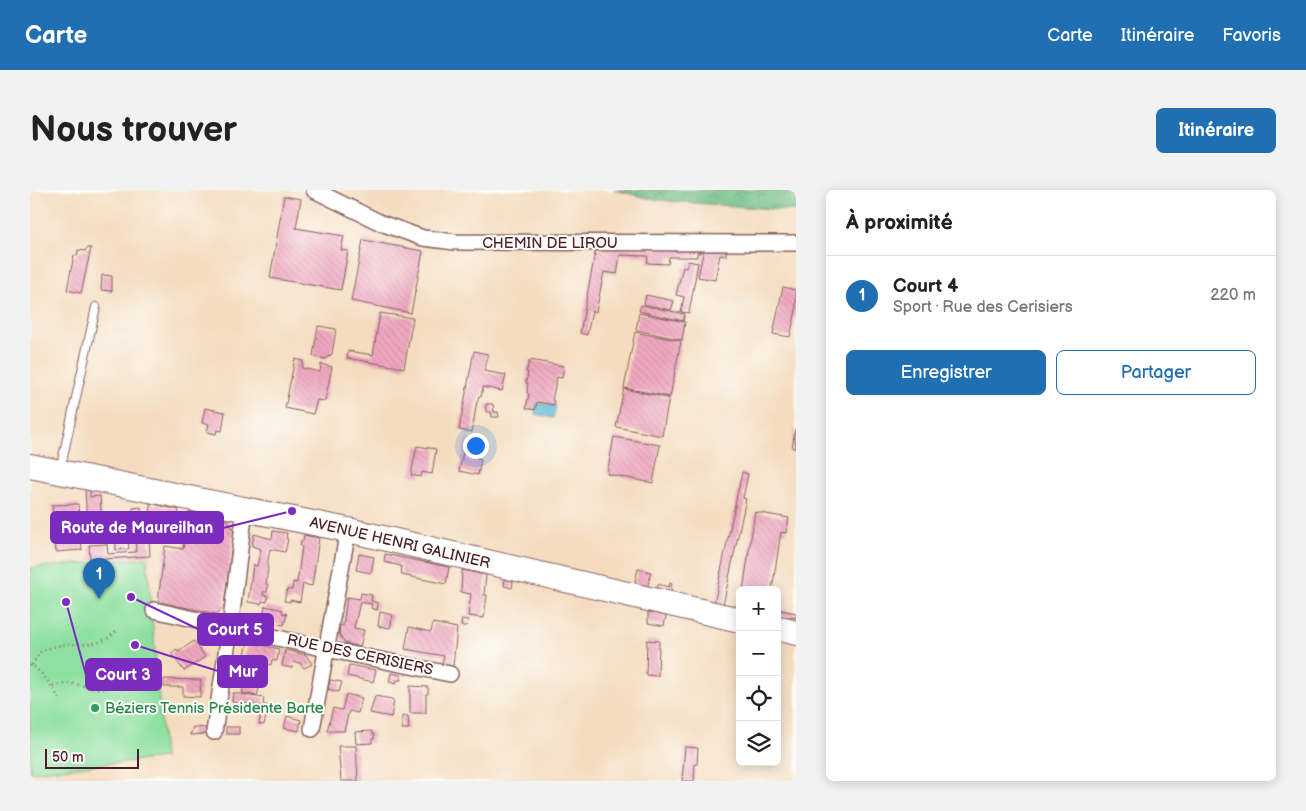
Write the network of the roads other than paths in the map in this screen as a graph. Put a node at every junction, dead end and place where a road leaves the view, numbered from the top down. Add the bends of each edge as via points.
1 (314, 190) edge
2 (796, 244) edge
3 (96, 307) dead end
4 (30, 466) edge
5 (60, 472) junction
6 (245, 509) junction
7 (348, 530) junction
8 (154, 610) dead end
9 (736, 619) edge
10 (230, 628) junction
11 (781, 629) edge
12 (796, 633) edge
13 (326, 649) junction
14 (450, 674) dead end
15 (312, 729) dead end
16 (214, 732) dead end

1 - 2 street, CHEMIN DE LIROU via 381,223 423,238 455,242
3 - 5 lane
4 - 5 main road, AVENUE HENRI GALINIER
5 - 6 main road, AVENUE HENRI GALINIER
6 - 7 main road, AVENUE HENRI GALINIER
6 - 10 street
7 - 9 main road, AVENUE HENRI GALINIER
7 - 13 street
8 - 10 street, RUE DES CERISIERS
10 - 13 street, RUE DES CERISIERS
10 - 16 street
11 - 12 main road
13 - 14 street, RUE DES CERISIERS
13 - 15 street

